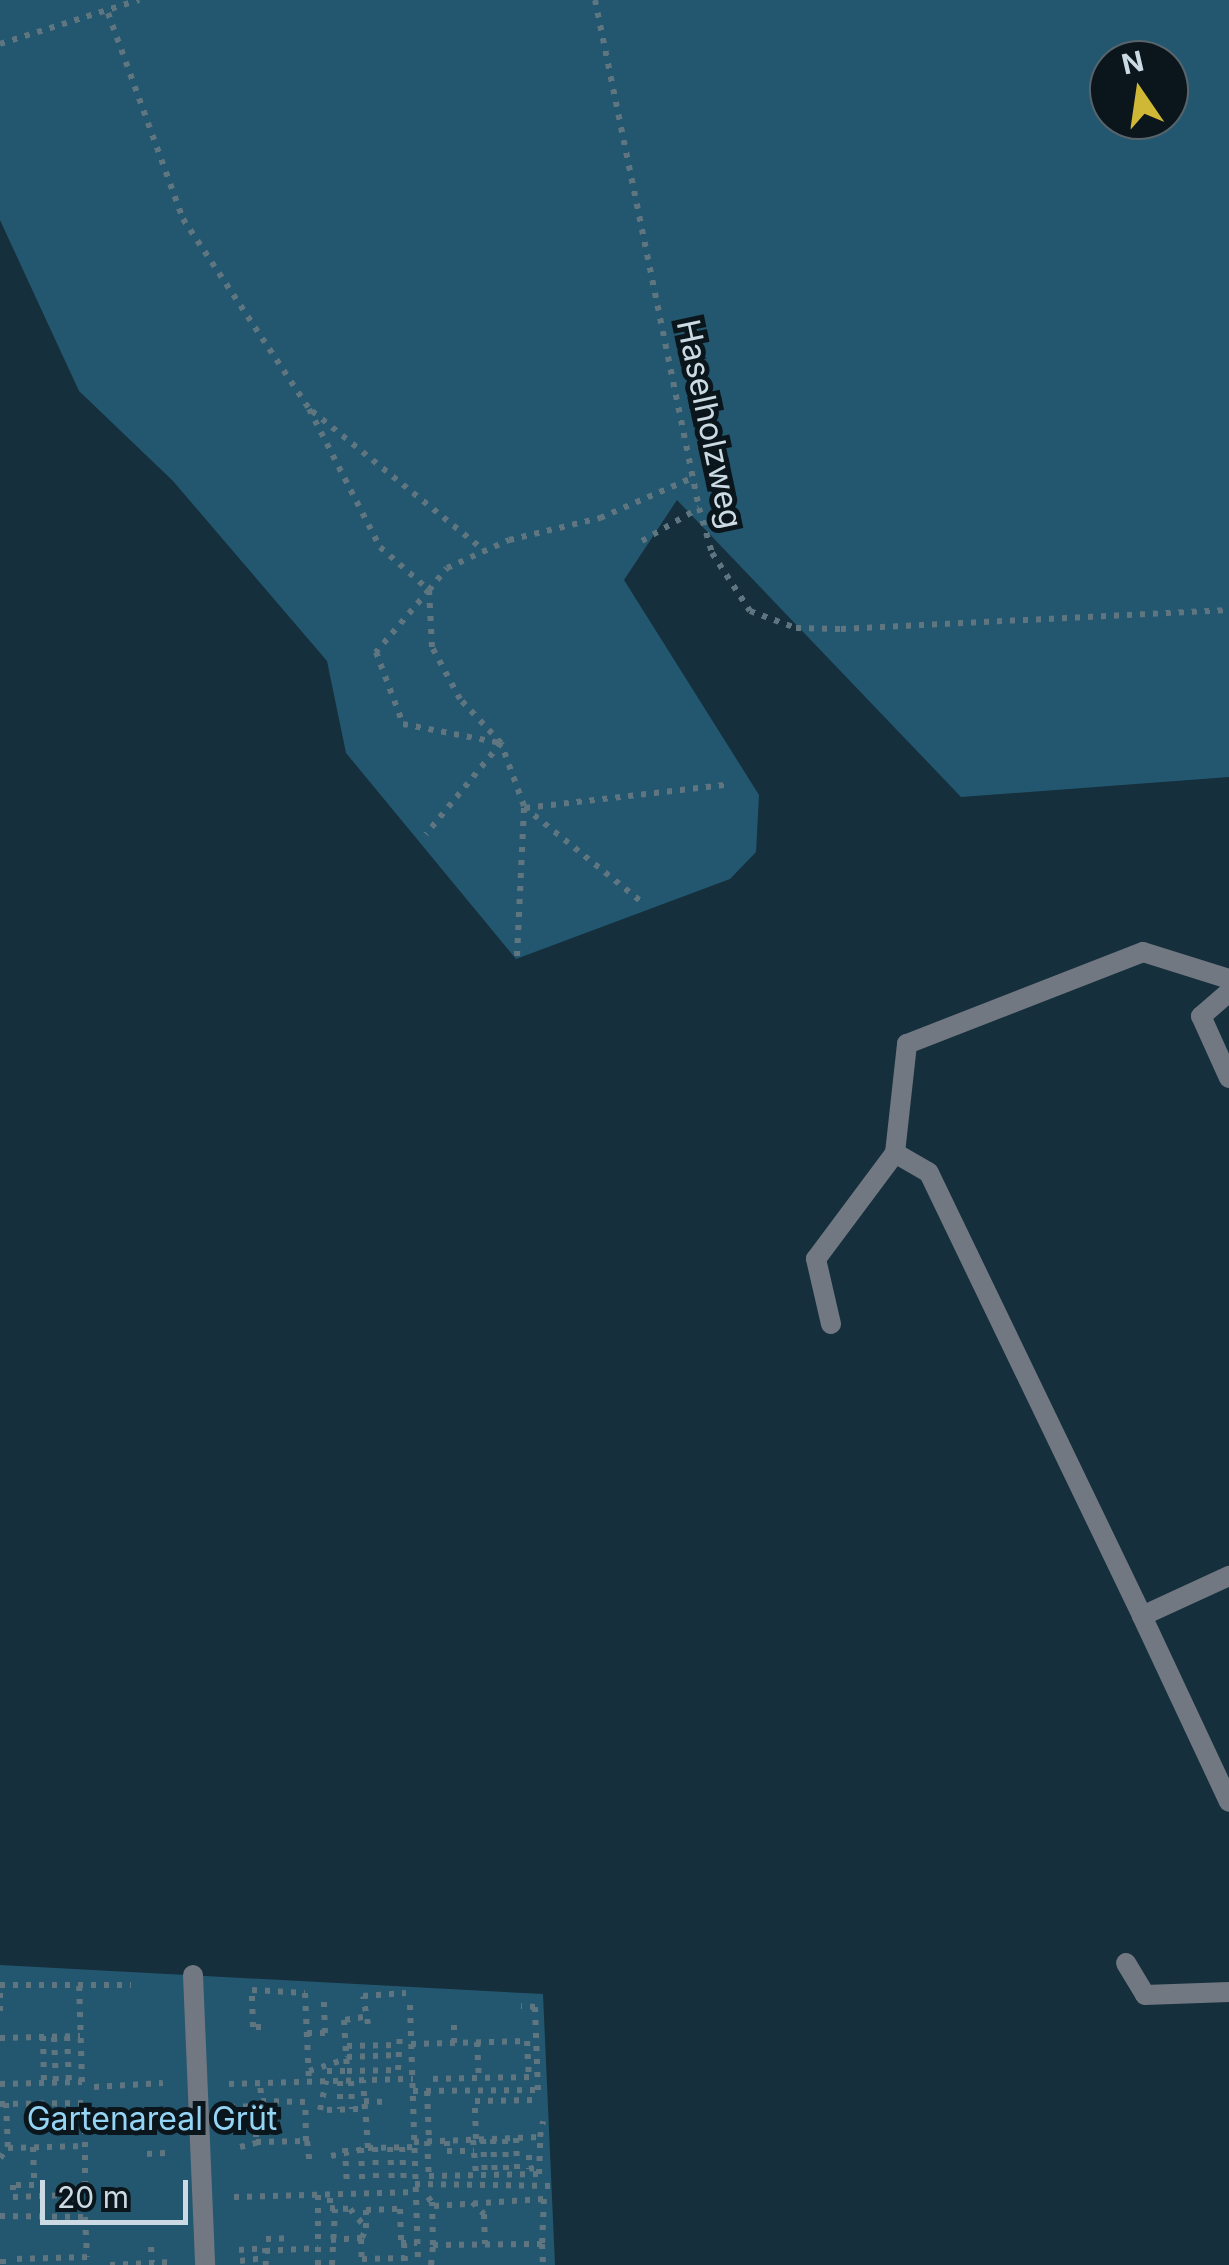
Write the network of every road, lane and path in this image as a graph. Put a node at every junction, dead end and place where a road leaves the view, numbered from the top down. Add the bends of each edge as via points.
1 (139, 0) edge
2 (595, 0) edge
3 (108, 13) junction
4 (0, 44) edge
5 (309, 410) junction
6 (692, 478) junction
7 (699, 508) junction
8 (642, 542) dead end
9 (485, 551) junction
10 (429, 590) junction
11 (1229, 610) edge
12 (502, 743) junction
13 (731, 784) dead end
14 (524, 807) junction
15 (426, 834) dead end
16 (643, 903) dead end
17 (516, 956) dead end
18 (1229, 979) edge
19 (1229, 992) edge
20 (1229, 1078) edge
21 (895, 1153) junction
22 (831, 1324) dead end
23 (1229, 1576) edge
24 (1142, 1616) junction
25 (1229, 1802) edge
26 (1126, 1963) dead end
27 (193, 1976) dead end
28 (79, 1983) junction
29 (130, 1985) dead end
30 (0, 1986) edge
31 (406, 1992) dead end
32 (1229, 1992) edge
33 (324, 2000) dead end
34 (410, 2005) dead end
35 (521, 2006) dead end
36 (0, 2011) edge
37 (454, 2025) dead end
38 (238, 2029) dead end
39 (307, 2033) junction
40 (43, 2036) junction
41 (54, 2036) junction
42 (67, 2036) junction
43 (80, 2036) junction
44 (400, 2036) dead end
45 (0, 2038) edge
46 (477, 2042) junction
47 (454, 2043) junction
48 (411, 2044) junction
49 (346, 2046) junction
50 (373, 2046) junction
51 (397, 2046) junction
52 (373, 2056) junction
53 (398, 2056) junction
54 (347, 2058) junction
55 (308, 2071) junction
56 (327, 2071) junction
57 (346, 2071) junction
58 (479, 2078) junction
59 (412, 2079) junction
60 (428, 2079) dead end
61 (363, 2080) junction
62 (340, 2081) junction
63 (351, 2081) junction
64 (56, 2082) junction
65 (69, 2082) junction
66 (309, 2082) junction
67 (326, 2082) junction
68 (44, 2083) junction
69 (188, 2083) junction
70 (260, 2083) junction
71 (0, 2084) edge
72 (94, 2086) dead end
73 (413, 2091) junction
74 (427, 2091) junction
75 (538, 2100) dead end
76 (384, 2102) dead end
77 (3, 2104) edge
78 (258, 2104) junction
79 (364, 2105) junction
80 (199, 2108) junction
81 (352, 2109) junction
82 (340, 2110) junction
83 (543, 2121) dead end
84 (540, 2137) junction
85 (452, 2138) junction
86 (505, 2138) junction
87 (516, 2138) junction
88 (481, 2139) junction
89 (306, 2141) junction
90 (428, 2141) junction
91 (260, 2142) junction
92 (414, 2144) junction
93 (85, 2146) junction
94 (33, 2147) junction
95 (240, 2147) dead end
96 (390, 2147) junction
97 (402, 2147) junction
98 (8, 2148) junction
99 (345, 2148) junction
100 (368, 2148) junction
101 (474, 2151) junction
102 (529, 2155) dead end
103 (331, 2156) dead end
104 (0, 2158) edge
105 (310, 2165) dead end
106 (538, 2167) junction
107 (518, 2174) junction
108 (480, 2175) junction
109 (494, 2175) junction
110 (506, 2175) junction
111 (347, 2182) dead end
112 (362, 2182) dead end
113 (392, 2182) dead end
114 (376, 2183) dead end
115 (404, 2183) dead end
116 (552, 2186) dead end
117 (432, 2188) junction
118 (416, 2189) junction
119 (85, 2192) dead end
120 (318, 2195) junction
121 (202, 2198) junction
122 (330, 2198) dead end
123 (430, 2200) junction
124 (472, 2202) junction
125 (71, 2203) dead end
126 (335, 2209) junction
127 (0, 2216) edge
128 (366, 2228) junction
129 (266, 2238) dead end
130 (292, 2238) dead end
131 (360, 2239) junction
132 (331, 2242) junction
133 (404, 2243) junction
134 (418, 2243) junction
135 (485, 2244) junction
136 (542, 2244) junction
137 (433, 2245) junction
138 (318, 2246) junction
139 (151, 2247) dead end
140 (228, 2251) dead end
141 (266, 2258) edge
142 (15, 2259) dead end
143 (87, 2261) edge
144 (152, 2262) edge
145 (182, 2262) dead end
146 (228, 2262) dead end
147 (362, 2262) edge
148 (372, 2262) edge
149 (405, 2262) edge
150 (418, 2264) edge
151 (431, 2264) edge
152 (110, 2265) edge
153 (205, 2265) edge
154 (318, 2265) edge
155 (332, 2265) edge
156 (542, 2265) edge

1 - 3 path
2 - 6 path, Haselholzweg
3 - 4 path
3 - 5 path via 183,219
5 - 9 path
5 - 10 path via 380,547
6 - 7 path, Haselholzweg
6 - 9 path via 600,518
7 - 8 path
7 - 11 path, Haselholzweg via 712,553 750,612 796,628 1136,621
9 - 10 path
10 - 12 path via 432,647 460,699
10 - 12 path via 376,652 403,724
12 - 14 path
12 - 15 path
13 - 14 path
14 - 16 path
14 - 17 path
18 - 21 lane via 1143,952 907,1044
19 - 20 lane via 1201,1016
21 - 22 lane via 816,1259
21 - 24 lane via 929,1174
23 - 24 lane
24 - 25 lane
26 - 32 lane via 1145,1995
27 - 69 lane
28 - 29 path
28 - 30 path
28 - 43 path
30 - 36 path
31 - 49 path via 363,1996 365,2020 344,2020
33 - 39 path via 324,2033
34 - 48 path
35 - 74 path via 536,2007 538,2090
37 - 47 path
38 - 39 path via 257,2027 252,1990 306,1993
39 - 55 path
40 - 41 path
40 - 45 path
40 - 68 path
41 - 42 path
41 - 64 path
42 - 43 path
42 - 65 path
43 - 65 path via 82,2082
44 - 51 path
46 - 47 path
46 - 58 path
46 - 58 path via 527,2041 528,2077
47 - 48 path
48 - 59 path
49 - 50 path
49 - 54 path
50 - 51 path
50 - 52 path
51 - 53 path
52 - 53 path
52 - 54 path
53 - 57 path via 398,2070
54 - 56 path via 327,2060
54 - 57 path
55 - 56 path
55 - 66 path
56 - 57 path
58 - 60 path
59 - 61 path
59 - 73 path
61 - 63 path
61 - 79 path
62 - 63 path
62 - 67 path
62 - 82 path
63 - 81 path
64 - 65 path
64 - 68 path
66 - 67 path
66 - 70 path
67 - 82 path via 323,2110
68 - 71 path
69 - 70 path
69 - 72 path
69 - 80 lane
70 - 78 path
73 - 74 path
73 - 92 path
74 - 90 path
75 - 88 path via 475,2101
76 - 79 path
77 - 93 path via 85,2103
77 - 98 path
78 - 80 path
78 - 89 path via 305,2102
78 - 91 path
79 - 81 path
79 - 100 path
80 - 121 lane
81 - 82 path
83 - 84 path
84 - 87 path
84 - 106 path
85 - 88 path
85 - 90 path
85 - 101 path via 447,2151
86 - 87 path
86 - 88 path
86 - 110 path
87 - 107 path
88 - 101 path
88 - 108 path
88 - 109 path
89 - 91 path
89 - 105 path
90 - 92 path
90 - 108 path via 429,2176
91 - 95 path
92 - 97 path
92 - 118 path
93 - 94 path
93 - 119 path
94 - 98 path
94 - 125 path via 34,2185 14,2185 13,2197 68,2194
96 - 97 path
96 - 100 path
96 - 113 path
97 - 115 path
98 - 104 path
99 - 100 path
99 - 103 path
99 - 111 path
100 - 112 path
100 - 114 path
101 - 108 path
102 - 106 path via 529,2168
106 - 107 path
107 - 110 path
108 - 109 path
109 - 110 path
116 - 117 path
117 - 118 path
117 - 123 path
118 - 120 path
118 - 123 path
118 - 134 path
120 - 121 path
120 - 138 path
121 - 153 lane
122 - 126 path
123 - 124 path
123 - 137 path
124 - 135 path via 484,2214
124 - 136 path via 544,2199
126 - 128 path via 350,2209
126 - 132 path
127 - 143 path via 81,2214
128 - 131 path
128 - 133 path via 366,2210 400,2209
129 - 130 path
131 - 132 path
131 - 147 path
132 - 138 path
132 - 155 path
133 - 134 path
133 - 149 path
134 - 150 path
135 - 136 path
135 - 137 path
136 - 156 path
137 - 151 path
138 - 141 path
138 - 154 path
139 - 144 path
140 - 141 path
141 - 146 path
142 - 143 path
144 - 145 path
144 - 152 path
147 - 148 path
148 - 149 path
150 - 151 path

